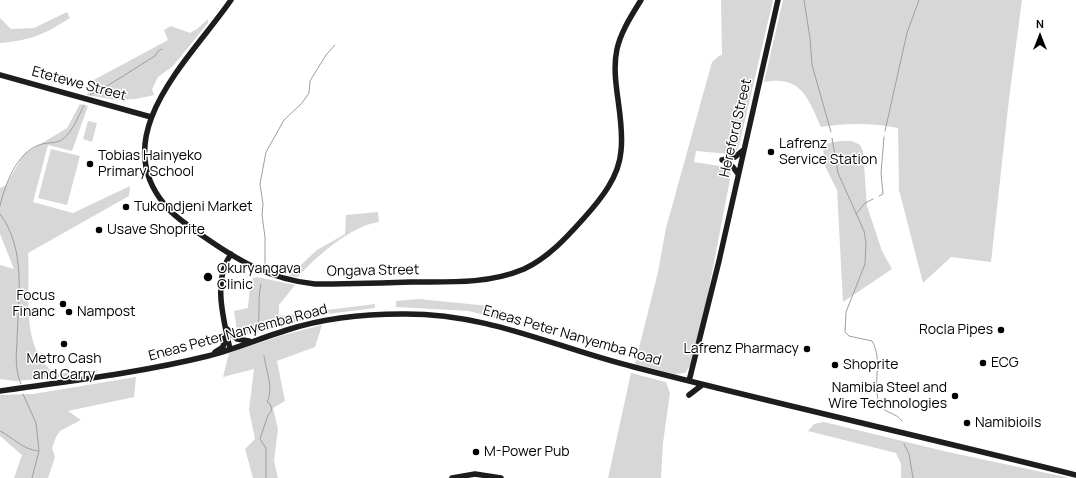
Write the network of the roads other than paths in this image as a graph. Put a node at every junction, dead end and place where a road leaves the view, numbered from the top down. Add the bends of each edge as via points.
1 (230, 0) edge
2 (640, 0) edge
3 (778, 0) edge
4 (0, 75) edge
5 (151, 117) junction
6 (746, 142) junction
7 (738, 174) junction
8 (231, 254) junction
9 (226, 327) junction
10 (254, 341) junction
11 (230, 349) junction
12 (212, 355) junction
13 (689, 381) junction
14 (702, 385) junction
15 (0, 390) edge
16 (689, 395) dead end
17 (1076, 475) edge
18 (452, 478) edge
19 (501, 478) edge

1 - 5 main road, Ongava Street via 184,63
2 - 8 main road, Ongava Street via 622,33 616,56 615,74 623,131 618,170 600,199 576,227 561,243 532,264 508,274 479,281 315,284 261,271
3 - 6 main road, Hereford Street
4 - 5 main road, Etetewe Street
5 - 8 main road, Ongava Street via 144,154 148,179 174,215
6 - 7 main road, Hereford Street
6 - 7 main road via 739,155 722,160
7 - 13 main road, Hereford Street via 711,306
8 - 9 main road via 221,289
9 - 10 main road via 237,339
9 - 11 main road
9 - 12 main road via 223,347
10 - 11 main road, Eneas Peter Nanyemba Road
10 - 13 main road, Eneas Peter Nanyemba Road via 305,325 338,319 370,315 431,314 502,326 616,363
11 - 12 main road, Eneas Peter Nanyemba Road
12 - 15 main road, Eneas Peter Nanyemba Road via 102,377
13 - 14 main road, Eneas Peter Nanyemba Road
14 - 16 main road
14 - 17 main road, Eneas Peter Nanyemba Road
18 - 19 main road via 475,474

